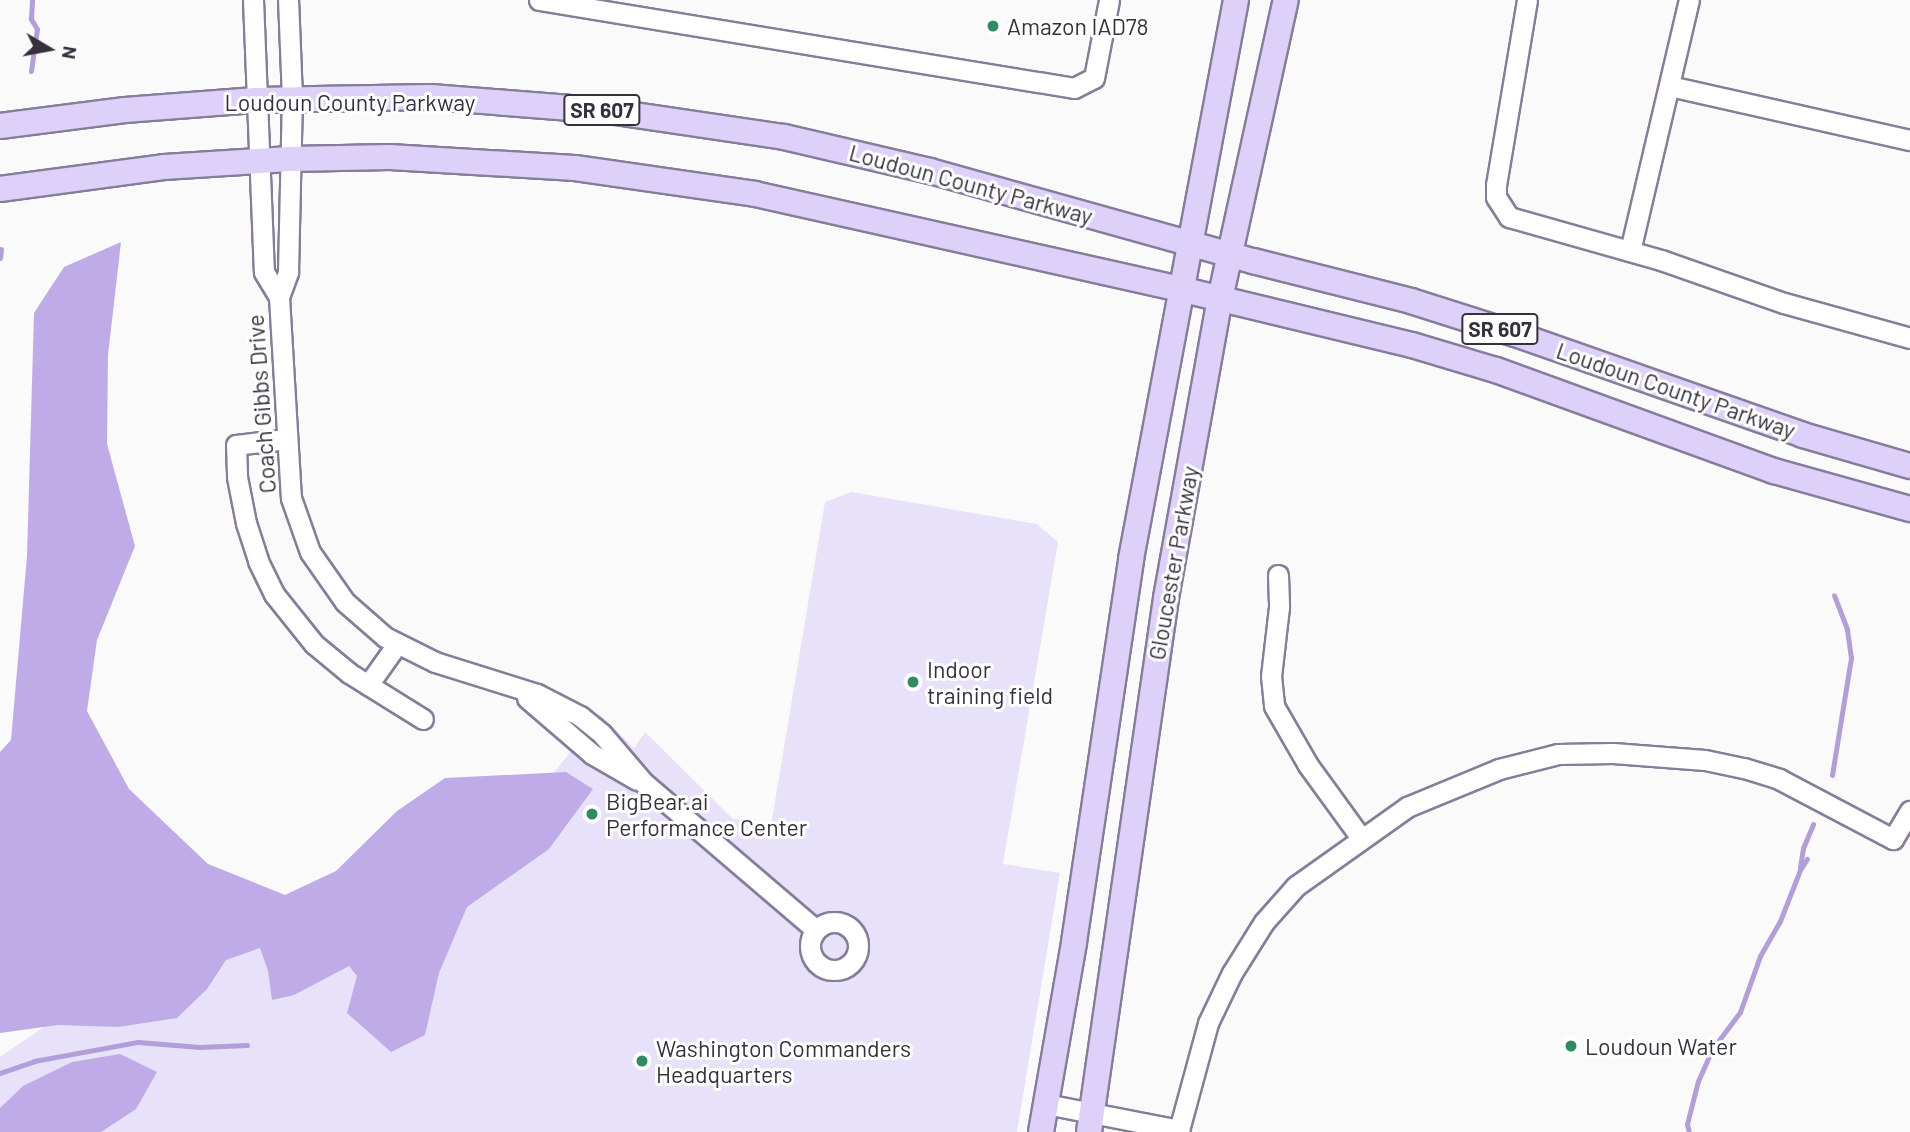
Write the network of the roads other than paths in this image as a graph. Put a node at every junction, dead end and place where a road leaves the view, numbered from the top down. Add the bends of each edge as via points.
1 (253, 0) edge
2 (288, 0) edge
3 (539, 0) edge
4 (1109, 0) edge
5 (1236, 0) edge
6 (1286, 0) edge
7 (1527, 0) edge
8 (1689, 0) edge
9 (1670, 86) junction
10 (292, 98) junction
11 (256, 100) junction
12 (0, 126) edge
13 (1910, 141) edge
14 (290, 159) junction
15 (258, 161) junction
16 (0, 189) edge
17 (1190, 244) junction
18 (1630, 251) junction
19 (1229, 254) junction
20 (1180, 289) junction
21 (279, 296) junction
22 (1220, 299) junction
23 (1910, 338) edge
24 (286, 439) junction
25 (1910, 466) edge
26 (1910, 509) edge
27 (1278, 575) dead end
28 (397, 644) junction
29 (368, 685) junction
30 (423, 719) dead end
31 (1910, 811) edge
32 (1362, 838) junction
33 (816, 930) dead end
34 (1046, 1104) junction
35 (1091, 1122) edge
36 (1041, 1132) edge

1 - 11 street, Coach Gibbs Drive
2 - 10 street, Coach Gibbs Drive
3 - 4 street via 1074,88 1094,78
5 - 17 main road, Gloucester Parkway
6 - 19 main road, Gloucester Parkway
7 - 18 street via 1496,197 1500,208 1520,222
8 - 9 street
9 - 13 street
9 - 18 street
10 - 11 main road, Loudoun County Parkway / SR 607
10 - 14 street, Coach Gibbs Drive
10 - 17 main road, Loudoun County Parkway / SR 607 via 431,97 608,111 724,127 918,168
11 - 12 main road, Loudoun County Parkway / SR 607
11 - 15 street, Coach Gibbs Drive
14 - 15 main road, Loudoun County Parkway / SR 607
14 - 20 main road, Loudoun County Parkway / SR 607 via 514,162 626,173 817,205
14 - 21 street, Coach Gibbs Drive via 288,272
15 - 16 main road, Loudoun County Parkway / SR 607 via 103,173
15 - 21 street, Coach Gibbs Drive via 264,272
17 - 19 main road, Loudoun County Parkway / SR 607
17 - 20 main road, Gloucester Parkway
18 - 23 street via 1784,303
19 - 22 main road, Gloucester Parkway
19 - 25 main road, Loudoun County Parkway / SR 607 via 1467,318 1697,400
20 - 22 main road, Loudoun County Parkway / SR 607
20 - 34 main road, Gloucester Parkway via 1131,559
21 - 24 street, Coach Gibbs Drive
22 - 26 main road, Loudoun County Parkway / SR 607 via 1460,359 1774,471
22 - 35 main road, Gloucester Parkway via 1164,611
24 - 28 street, Coach Gibbs Drive via 291,498 310,552 345,602
24 - 29 street via 236,445 237,477 254,548 293,623 322,652
27 - 32 street via 1271,676 1274,706 1308,765
28 - 29 street
28 - 33 street, Coach Gibbs Drive via 435,662 509,685 592,754 644,783
29 - 30 street
31 - 32 street via 1893,839 1810,793 1745,768 1613,753 1558,754 1499,769 1407,807
32 - 35 street via 1296,886 1264,922 1208,1023 1179,1130
34 - 35 street
34 - 36 main road, Gloucester Parkway

